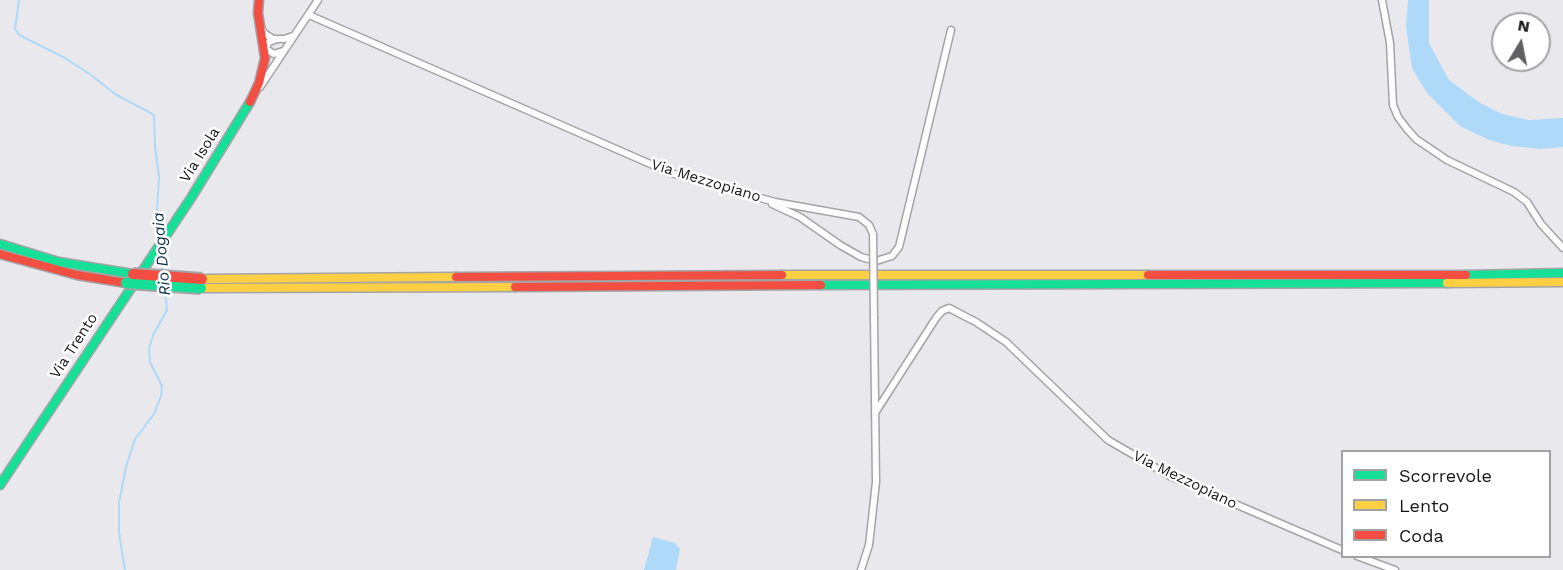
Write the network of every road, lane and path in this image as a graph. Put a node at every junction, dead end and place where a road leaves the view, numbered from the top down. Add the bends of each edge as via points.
1 (259, 0) edge
2 (318, 0) edge
3 (1382, 0) edge
4 (309, 15) junction
5 (260, 25) junction
6 (951, 30) dead end
7 (296, 34) junction
8 (281, 39) junction
9 (265, 48) junction
10 (286, 49) junction
11 (251, 101) junction
12 (758, 197) junction
13 (173, 224) joint
14 (0, 244) edge
15 (1563, 248) edge
16 (0, 255) edge
17 (130, 278) junction
18 (1559, 278) edge
19 (875, 413) junction
20 (0, 485) edge
21 (1341, 550) edge
22 (1362, 558) edge
23 (861, 570) edge
24 (1395, 570) edge

1 - 5 main road, Via Isola
2 - 4 street, Via Isola
3 - 15 street via 1390,42 1393,105 1398,117 1416,139 1447,160 1527,202
4 - 7 street, Via Isola
4 - 12 street, Via Mezzopiano via 671,173
5 - 8 street via 268,36
5 - 9 main road, Via Isola
6 - 12 street via 898,247 892,256 876,261 861,257 800,217
7 - 8 street
7 - 10 street, Via Isola
8 - 9 street via 269,42
8 - 10 street via 287,42
9 - 10 street via 274,54
9 - 11 main road, Via Isola via 264,68
10 - 11 street, Via Isola
11 - 13 main road, Via Isola
12 - 19 street, Via Mezzopiano, bridge via 859,216 869,225 873,234
13 - 20 main road, Via Trento
14 - 17 main road
16 - 17 main road via 77,275
17 - 18 main road, bridge via 201,284
19 - 21 street, Via Mezzopiano via 936,318 949,308 1006,342 1108,440 1170,476
19 - 23 street, Via Mezzopiano via 876,482 869,545
22 - 24 street

